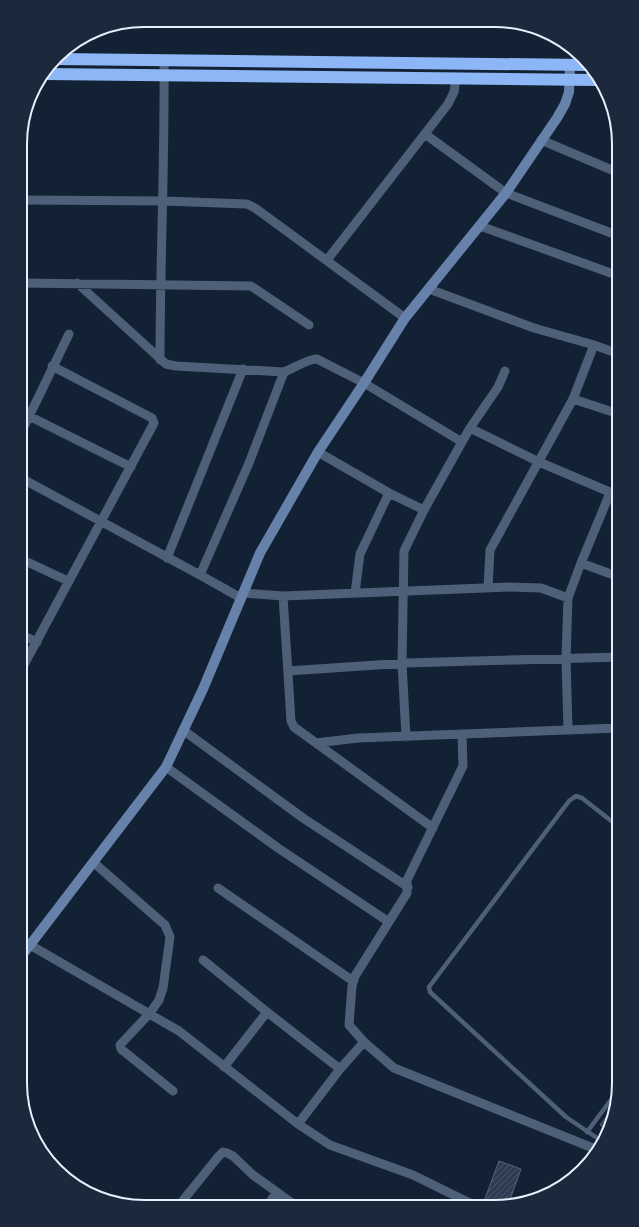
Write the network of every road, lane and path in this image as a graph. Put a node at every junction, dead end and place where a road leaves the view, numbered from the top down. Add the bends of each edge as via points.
1 (64, 59) edge
2 (164, 60) junction
3 (570, 65) junction
4 (581, 65) edge
5 (50, 74) edge
6 (164, 76) junction
7 (456, 79) junction
8 (570, 80) junction
9 (593, 80) edge
10 (425, 134) junction
11 (542, 140) junction
12 (612, 170) edge
13 (506, 193) junction
14 (27, 200) edge
15 (164, 201) junction
16 (480, 226) junction
17 (612, 233) edge
18 (327, 260) junction
19 (612, 273) edge
20 (77, 283) junction
21 (27, 284) edge
22 (160, 284) junction
23 (430, 289) junction
24 (405, 318) junction
25 (309, 325) dead end
26 (69, 334) dead end
27 (594, 345) junction
28 (612, 351) edge
29 (160, 360) junction
30 (52, 366) junction
31 (243, 369) junction
32 (505, 371) dead end
33 (284, 372) junction
34 (364, 383) junction
35 (572, 399) junction
36 (612, 412) edge
37 (29, 416) junction
38 (27, 420) edge
39 (470, 428) junction
40 (462, 442) junction
41 (318, 452) junction
42 (539, 462) junction
43 (131, 467) junction
44 (27, 481) edge
45 (389, 493) junction
46 (610, 493) joint
47 (424, 510) junction
48 (102, 522) junction
49 (167, 558) junction
50 (27, 562) edge
51 (581, 563) junction
52 (612, 574) edge
53 (200, 575) junction
54 (68, 581) junction
55 (488, 588) junction
56 (403, 592) junction
57 (355, 593) junction
58 (242, 595) junction
59 (283, 596) junction
60 (568, 598) junction
61 (27, 637) edge
62 (37, 642) junction
63 (612, 657) edge
64 (566, 659) junction
65 (27, 660) edge
66 (402, 663) junction
67 (288, 671) junction
68 (612, 728) edge
69 (183, 730) junction
70 (568, 730) junction
71 (462, 735) junction
72 (406, 736) junction
73 (316, 743) junction
74 (166, 767) junction
75 (612, 822) edge
76 (433, 828) junction
77 (93, 862) junction
78 (408, 887) junction
79 (218, 888) dead end
80 (389, 922) junction
81 (30, 945) junction
82 (27, 949) edge
83 (203, 960) dead end
84 (353, 981) junction
85 (267, 1012) junction
86 (150, 1013) junction
87 (364, 1042) junction
88 (224, 1067) junction
89 (340, 1069) junction
90 (173, 1091) dead end
91 (611, 1100) edge
92 (298, 1124) junction
93 (587, 1132) junction
94 (598, 1139) edge
95 (592, 1148) edge
96 (276, 1193) junction
97 (184, 1200) edge
98 (272, 1200) edge
99 (287, 1200) edge
100 (464, 1200) edge

1 - 2 highway
2 - 3 highway
2 - 6 street
3 - 4 highway
3 - 8 street
5 - 6 highway
6 - 7 highway
6 - 15 street
7 - 8 highway
7 - 10 street via 454,92 448,104
8 - 9 highway
8 - 11 street via 565,104
10 - 13 street
10 - 18 street
11 - 12 street
11 - 13 street
13 - 16 street
13 - 17 street
14 - 15 street
15 - 18 street via 247,204
15 - 22 street
16 - 19 street
16 - 23 street
18 - 24 street
20 - 21 street
20 - 22 street
20 - 29 street
22 - 25 street via 251,286
22 - 29 street
23 - 24 street
23 - 27 street via 534,328
24 - 34 street
26 - 30 street
27 - 28 street
27 - 35 street
29 - 31 street via 176,366
30 - 37 street
30 - 43 street via 152,418 154,425
31 - 33 street
31 - 49 street
32 - 39 street via 498,387
33 - 34 street via 314,358
33 - 53 street via 249,463
34 - 40 street
34 - 41 street
35 - 36 street
35 - 42 street
37 - 38 street
37 - 43 street
39 - 40 street
39 - 42 street
40 - 47 street
41 - 45 street
41 - 58 street via 260,553
42 - 46 street
42 - 55 street via 490,550
43 - 48 street
44 - 48 street
45 - 47 street
45 - 57 street via 360,554
46 - 51 street
47 - 56 street via 404,551
48 - 49 street
48 - 54 street
49 - 53 street
50 - 54 street
51 - 52 street
51 - 60 street
53 - 58 street
54 - 62 street
55 - 56 street
55 - 60 street via 541,588
56 - 57 street
56 - 66 street
57 - 59 street
58 - 59 street
58 - 69 street
59 - 67 street
60 - 64 street
61 - 62 street
62 - 65 street
63 - 64 street
64 - 66 street
64 - 70 street
66 - 67 street
66 - 72 street
67 - 73 street via 291,721 294,727
68 - 70 street
69 - 74 street
69 - 78 street via 303,818
70 - 71 street
71 - 72 street
71 - 76 street via 463,766
72 - 73 street
73 - 76 street
74 - 77 street
74 - 80 street via 278,848
75 - 93 lane via 582,798 576,796 569,801 429,987 430,992 566,1117
76 - 78 street via 407,880
77 - 81 street
77 - 86 street via 165,925 169,932 161,995
78 - 80 street
79 - 84 street
80 - 84 street
81 - 82 street
81 - 86 street
83 - 85 street
84 - 87 street via 349,1022
85 - 88 street
85 - 89 street
86 - 88 street via 179,1031
86 - 90 street via 121,1042 120,1047
87 - 89 street
87 - 95 street via 394,1068
88 - 92 street
89 - 92 street
91 - 93 lane
92 - 100 street via 330,1145 413,1175
93 - 94 lane
96 - 97 street via 233,1156 223,1152
96 - 98 street
96 - 99 street

